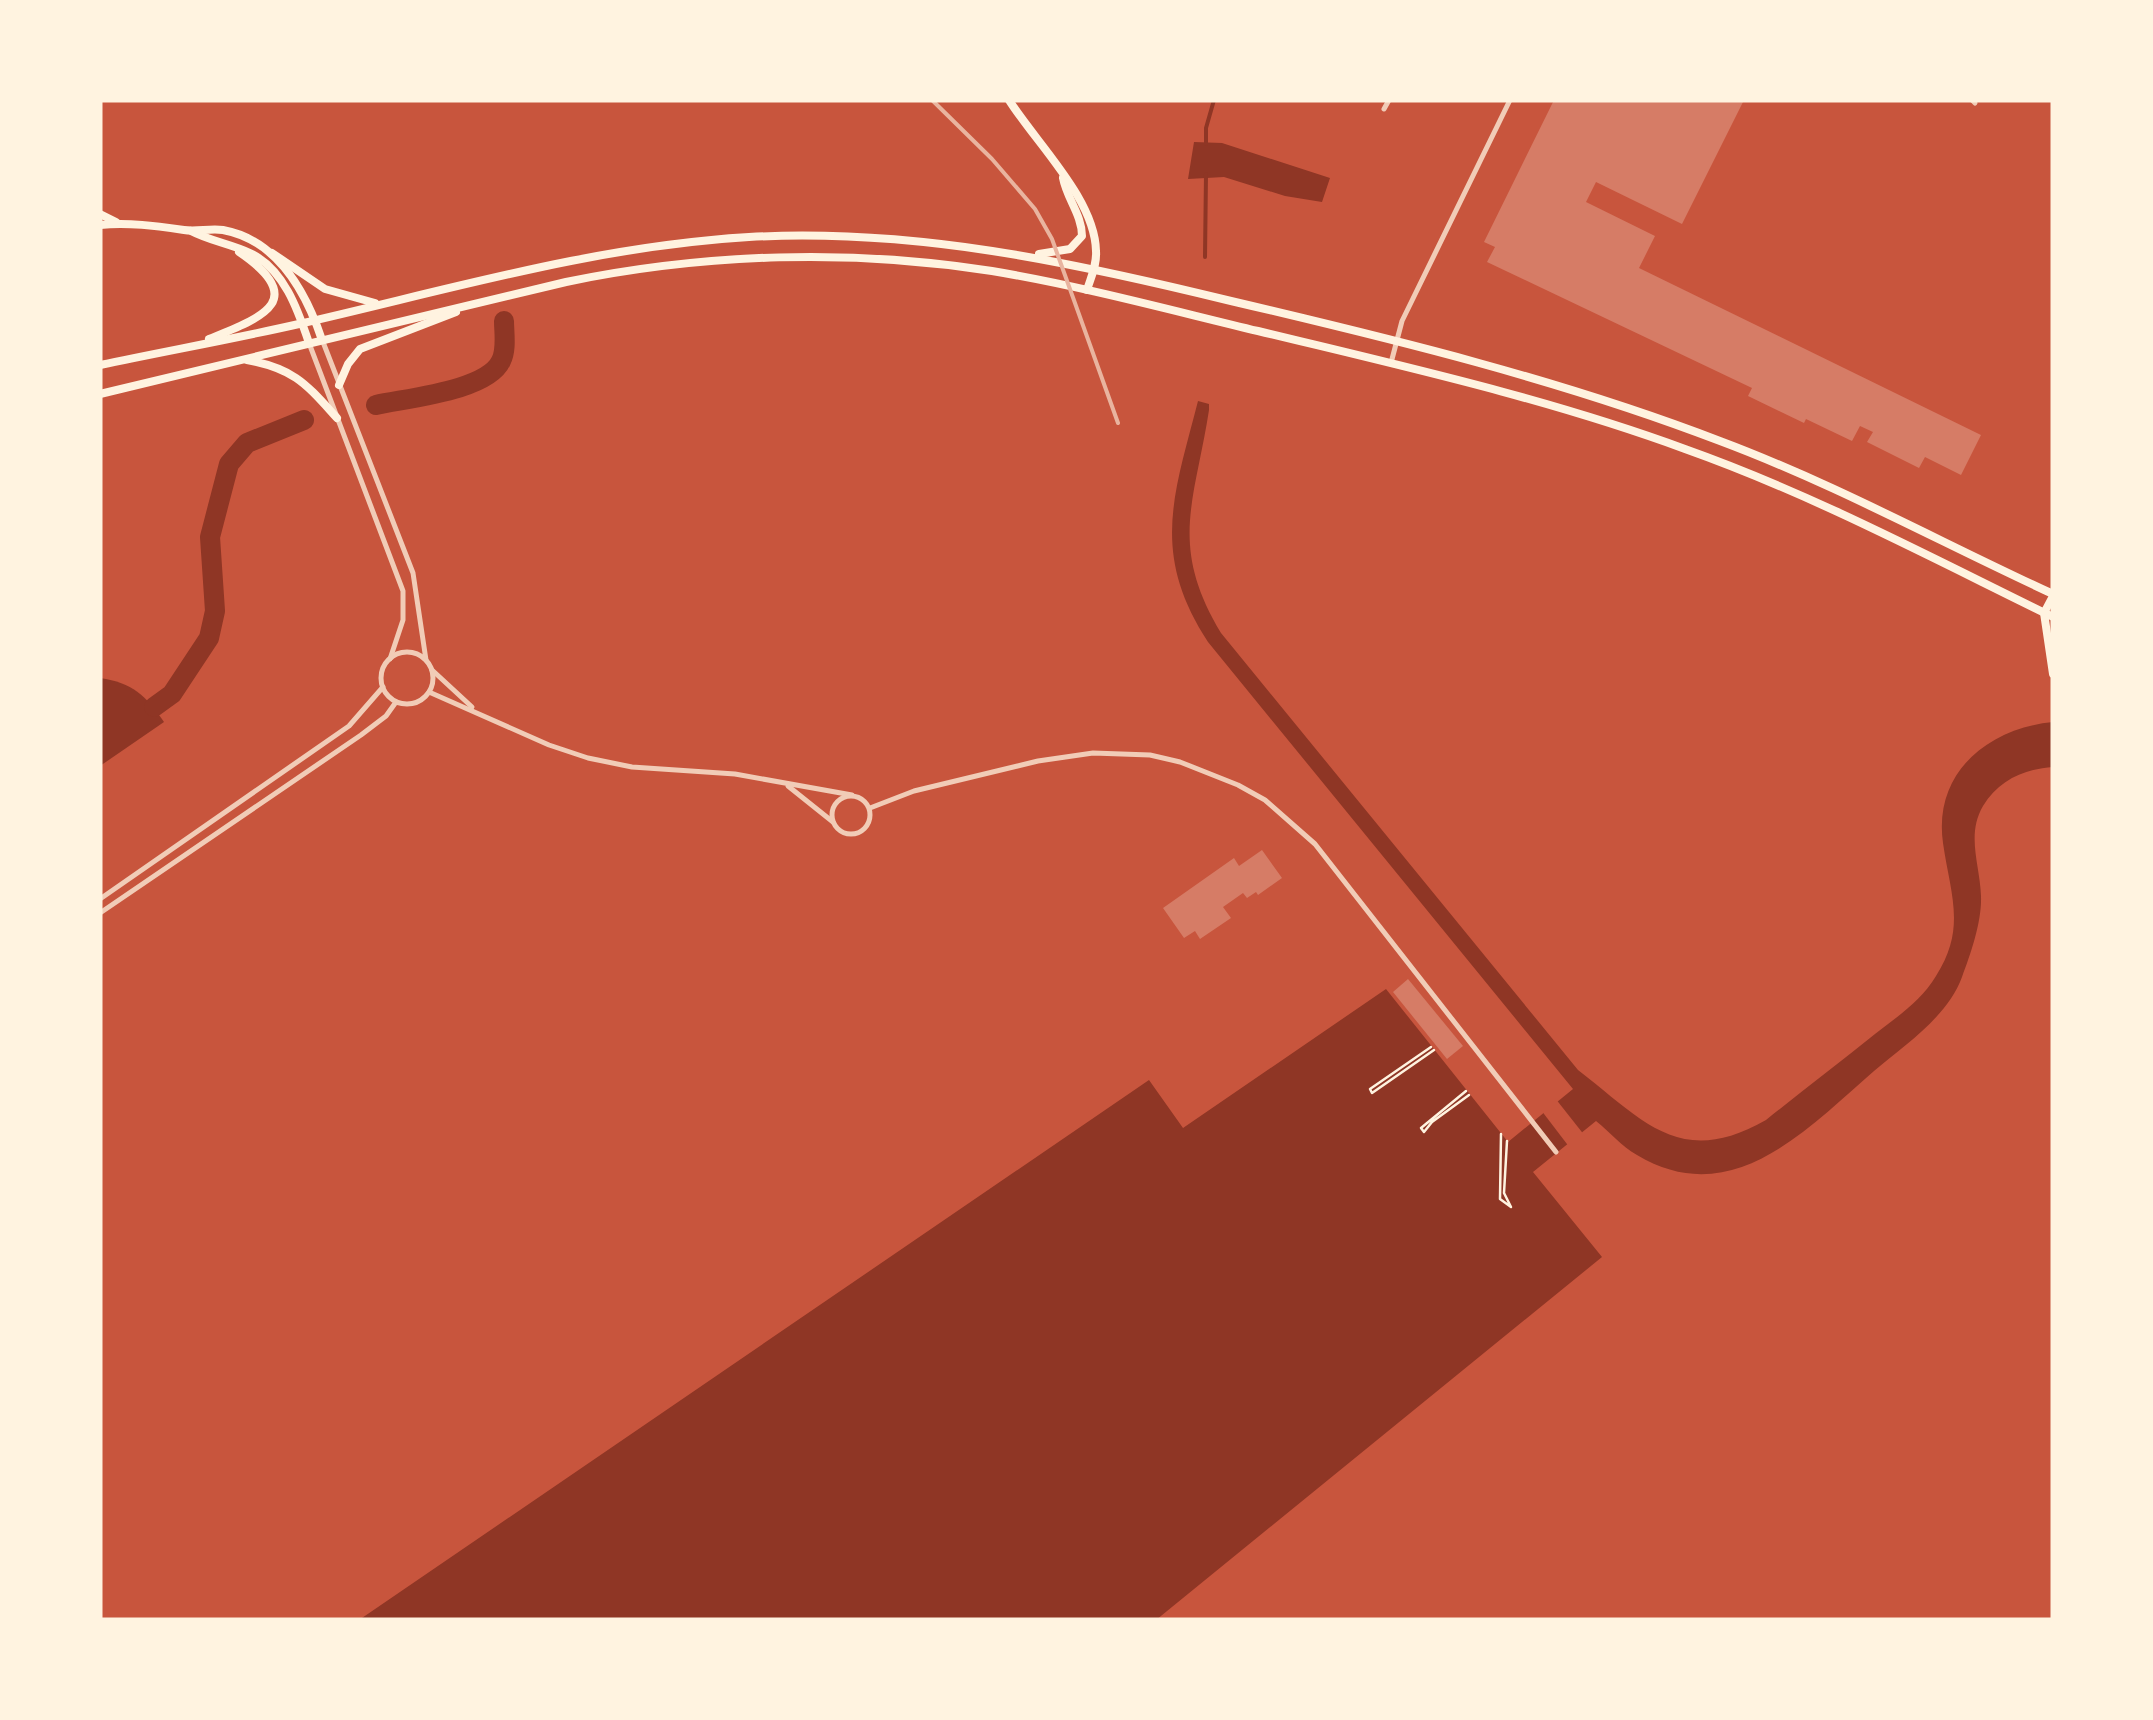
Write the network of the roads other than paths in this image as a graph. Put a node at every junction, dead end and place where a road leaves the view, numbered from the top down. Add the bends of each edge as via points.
1 (1009, 100) edge
2 (1389, 100) edge
3 (1510, 100) edge
4 (1384, 109) dead end
5 (1062, 176) junction
6 (100, 214) edge
7 (116, 222) junction
8 (100, 225) edge
9 (191, 231) junction
10 (232, 247) junction
11 (267, 250) junction
12 (1030, 256) junction
13 (1095, 268) junction
14 (1091, 287) junction
15 (479, 303) junction
16 (379, 304) junction
17 (315, 320) junction
18 (302, 323) junction
19 (322, 340) junction
20 (1398, 340) junction
21 (309, 343) junction
22 (195, 346) junction
23 (242, 360) junction
24 (1392, 362) junction
25 (100, 365) edge
26 (339, 385) junction
27 (100, 394) edge
28 (337, 418) junction
29 (2053, 595) edge
30 (2048, 615) edge
31 (390, 659) junction
32 (426, 660) junction
33 (432, 669) junction
34 (2053, 674) edge
35 (382, 687) junction
36 (429, 692) junction
37 (396, 702) junction
38 (478, 712) junction
39 (785, 784) junction
40 (852, 795) junction
41 (870, 808) junction
42 (833, 822) junction
43 (100, 899) edge
44 (100, 913) edge
45 (1556, 1152) dead end

1 - 5 main road
2 - 4 street
3 - 20 street
5 - 12 main road via 1082,236 1060,252
5 - 13 main road via 1090,221
6 - 7 main road
7 - 8 main road
7 - 9 main road
9 - 10 main road
9 - 11 main road via 226,230
10 - 18 main road via 264,263
10 - 22 main road via 268,275 273,296 263,316
11 - 16 main road via 325,289
11 - 17 main road via 291,275
12 - 13 main road
12 - 16 main road via 872,238 746,238 589,257
13 - 14 main road
13 - 20 main road
14 - 15 main road via 899,260 779,257 613,273
14 - 24 main road
15 - 19 main road
15 - 26 main road via 360,349
16 - 17 main road
17 - 18 main road
17 - 19 main road
18 - 21 main road
18 - 22 main road
19 - 21 main road
19 - 26 street
20 - 24 street
20 - 29 main road via 1722,441 1856,497
21 - 23 main road
21 - 28 street
22 - 25 main road
23 - 27 main road
23 - 28 main road via 288,371
24 - 30 main road via 1520,394 1688,450 1827,507
26 - 32 street via 417,592
28 - 31 street via 403,592 404,620
29 - 30 main road
30 - 34 main road
31 - 32 street via 408,652
31 - 35 street
32 - 33 street
33 - 36 street
33 - 38 street
35 - 37 street
35 - 43 street via 349,726
36 - 37 street via 416,703
36 - 38 street
37 - 44 street via 361,736
38 - 39 street via 588,758
39 - 40 street
39 - 42 street
40 - 41 street
40 - 42 street via 835,804
41 - 42 street via 870,823 859,833 844,833
41 - 45 street via 914,791 1093,753 1150,756 1226,779 1265,800 1315,844

